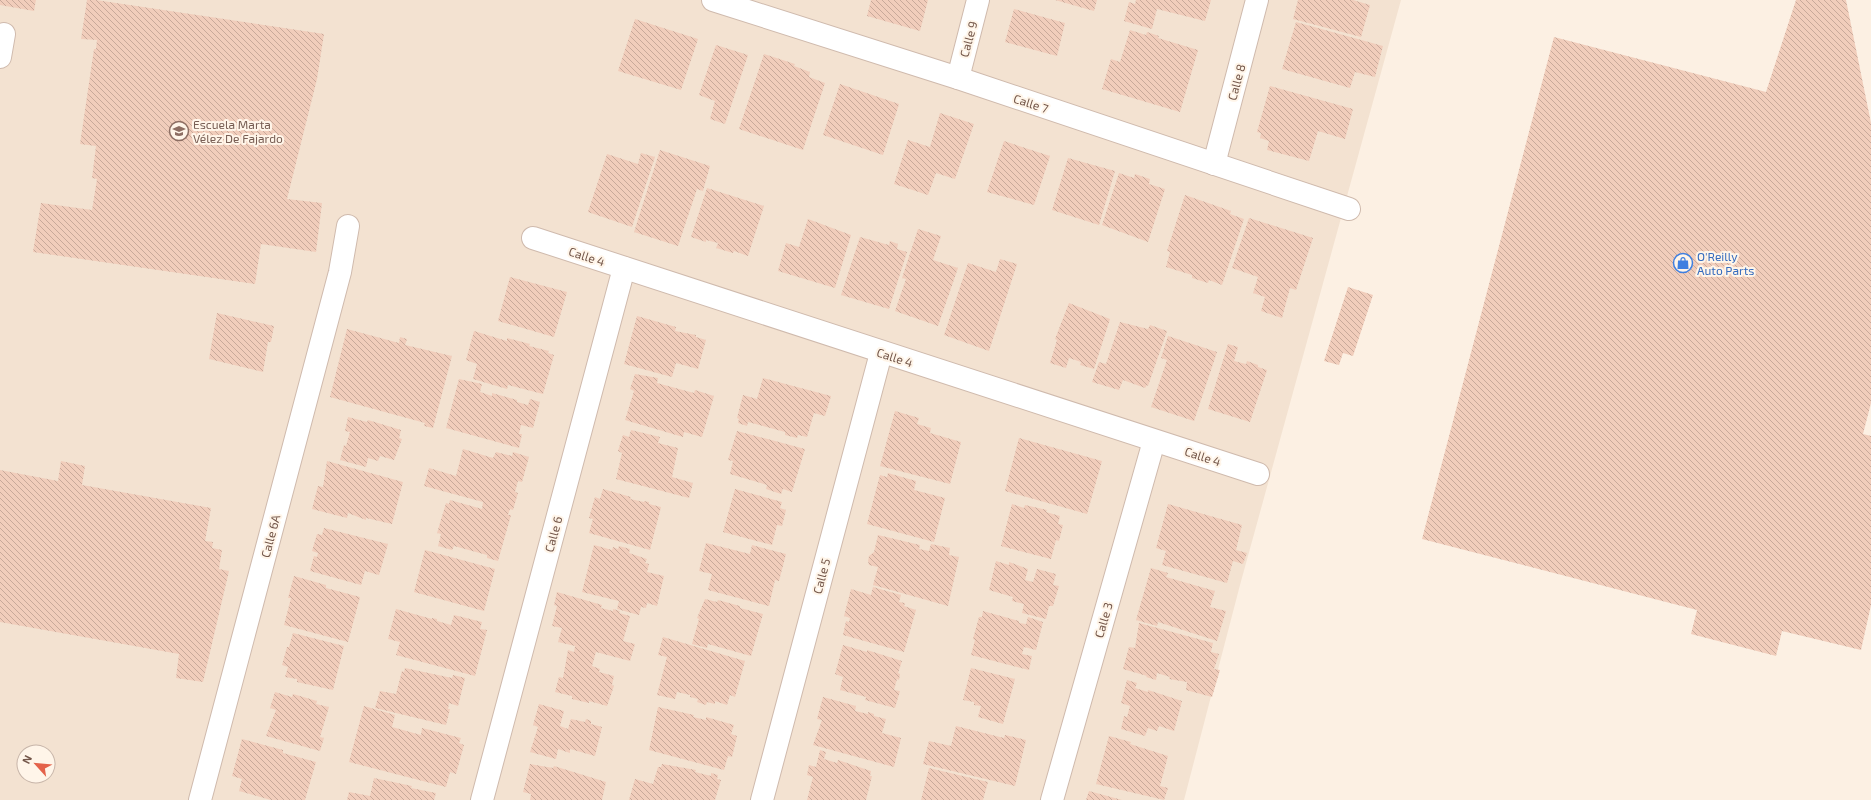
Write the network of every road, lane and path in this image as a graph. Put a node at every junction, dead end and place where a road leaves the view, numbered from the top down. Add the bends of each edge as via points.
1 (713, 0) edge
2 (978, 0) edge
3 (1257, 0) edge
4 (4, 34) dead end
5 (0, 57) edge
6 (958, 78) junction
7 (1214, 164) junction
8 (1349, 209) dead end
9 (348, 226) dead end
10 (533, 238) dead end
11 (624, 268) junction
12 (881, 352) junction
13 (1154, 441) junction
14 (1258, 474) dead end
15 (200, 800) edge
16 (482, 800) edge
17 (762, 800) edge
18 (1052, 800) edge

1 - 6 street, Calle 7
2 - 6 street, Calle 9
3 - 7 street, Calle 8
4 - 5 street
6 - 7 street, Calle 7
7 - 8 street, Calle 7
9 - 15 street, Calle 6A via 340,272
10 - 11 street, Calle 4
11 - 12 street, Calle 4
11 - 16 street, Calle 6
12 - 13 street, Calle 4
12 - 17 street, Calle 5
13 - 14 street, Calle 4
13 - 18 street, Calle 3

